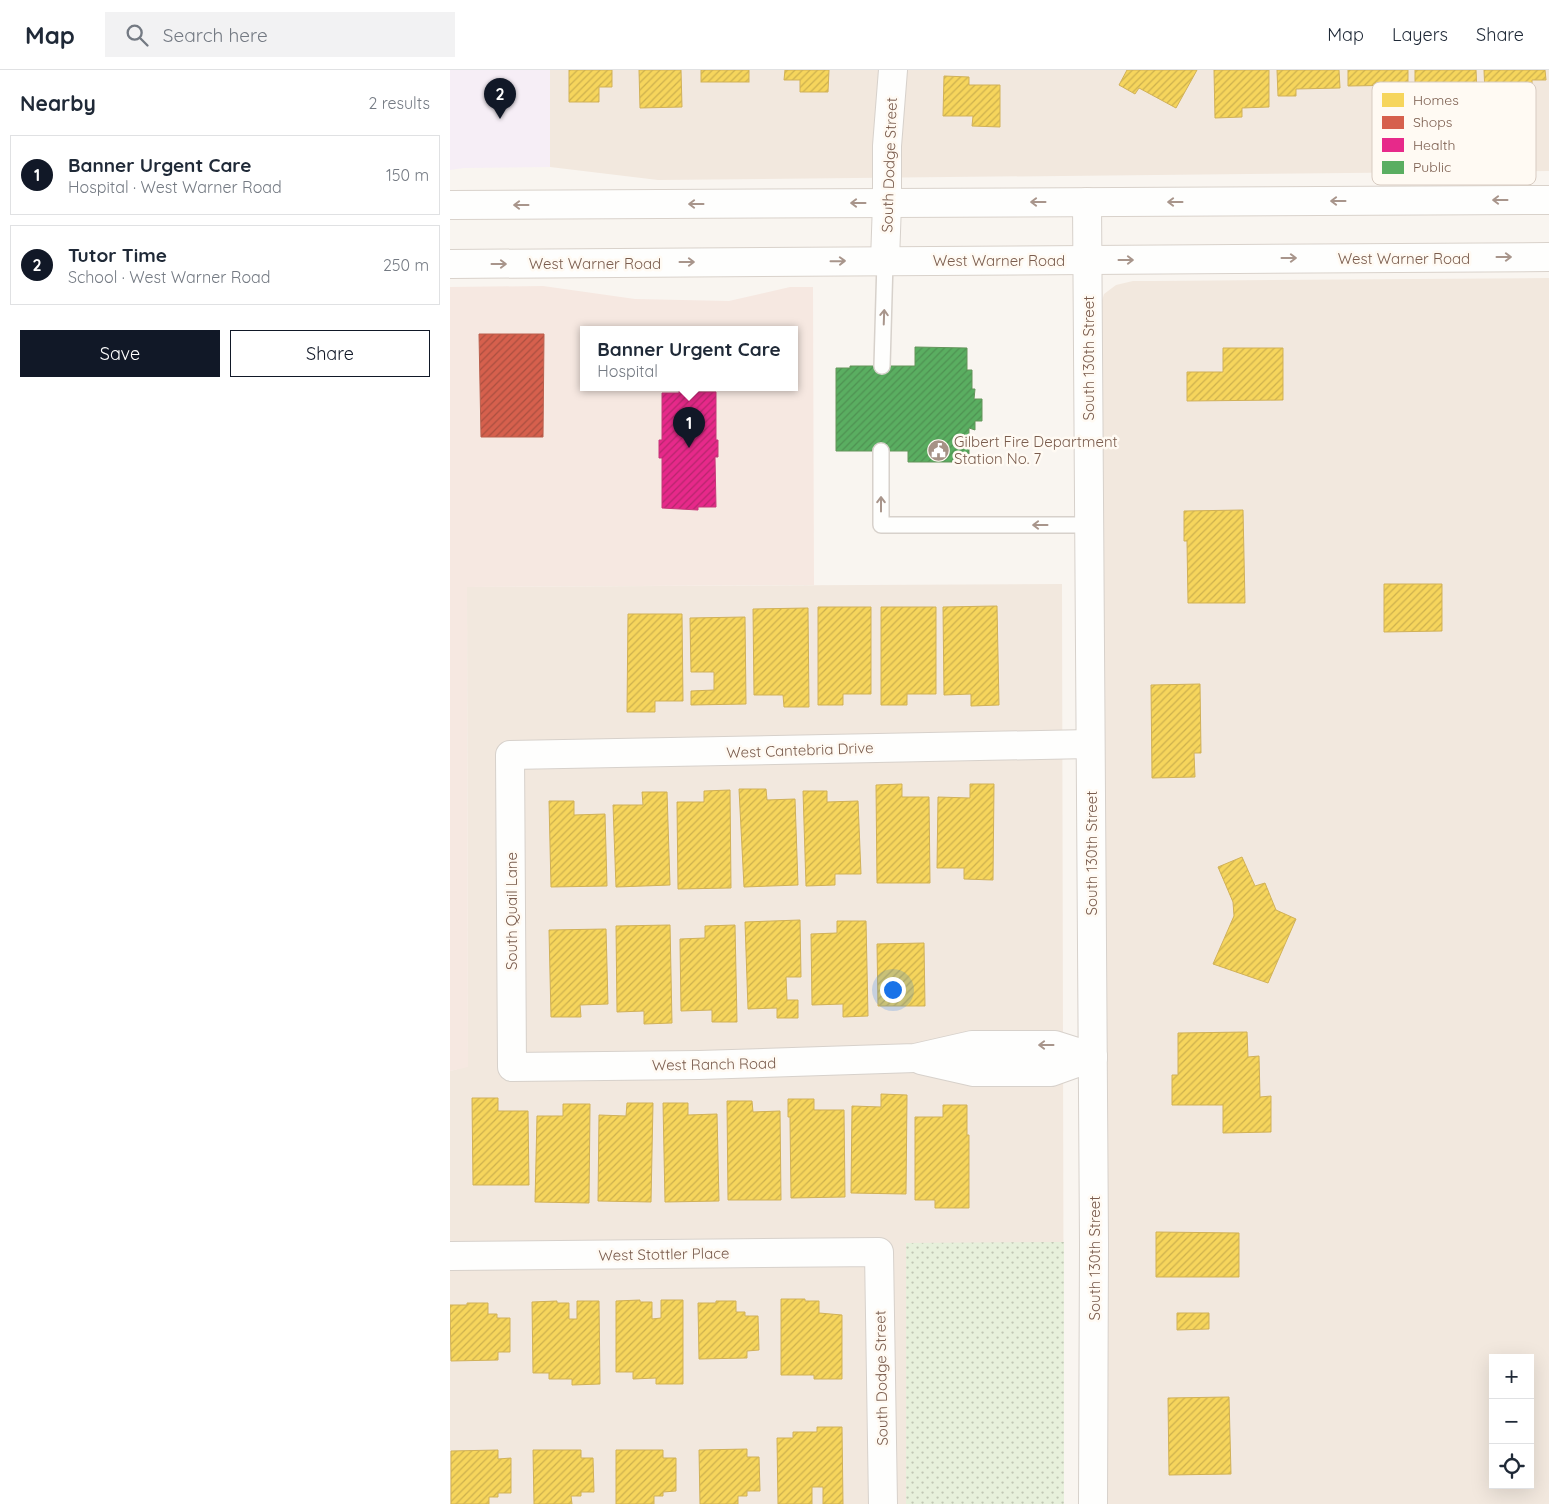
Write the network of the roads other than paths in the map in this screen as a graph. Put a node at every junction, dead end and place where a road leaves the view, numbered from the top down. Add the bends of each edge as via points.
1 (893, 70) edge
2 (1549, 200) edge
3 (1087, 202) junction
4 (887, 203) junction
5 (450, 205) edge
6 (1549, 257) edge
7 (1087, 260) junction
8 (885, 261) junction
9 (450, 264) edge
10 (882, 366) dead end
11 (881, 451) dead end
12 (1089, 525) junction
13 (1090, 744) junction
14 (510, 755) joint
15 (1093, 1057) junction
16 (512, 1067) joint
17 (878, 1252) joint
18 (450, 1256) edge
19 (883, 1504) edge
20 (1093, 1504) edge

1 - 4 street, South Dodge Street via 887,146
2 -> 3 street
3 -> 4 street
3 - 7 street, South 130th Street
4 -> 5 street
4 - 8 street, South Dodge Street
7 -> 6 street, West Warner Road
7 - 8 street, West Warner Road
7 - 12 street, South 130th Street
9 -> 8 street, West Warner Road
10 -> 8 lane
12 -> 11 lane via 881,525
12 - 13 street, South 130th Street
13 - 14 street, West Cantebria Drive via 696,754
13 - 15 street, South 130th Street
14 - 16 street, South Quail Lane
15 - 16 street, West Ranch Road via 1055,1045 972,1045 915,1058
15 - 20 street, South 130th Street
17 - 18 street, West Stottler Place
17 - 19 street, South Dodge Street

